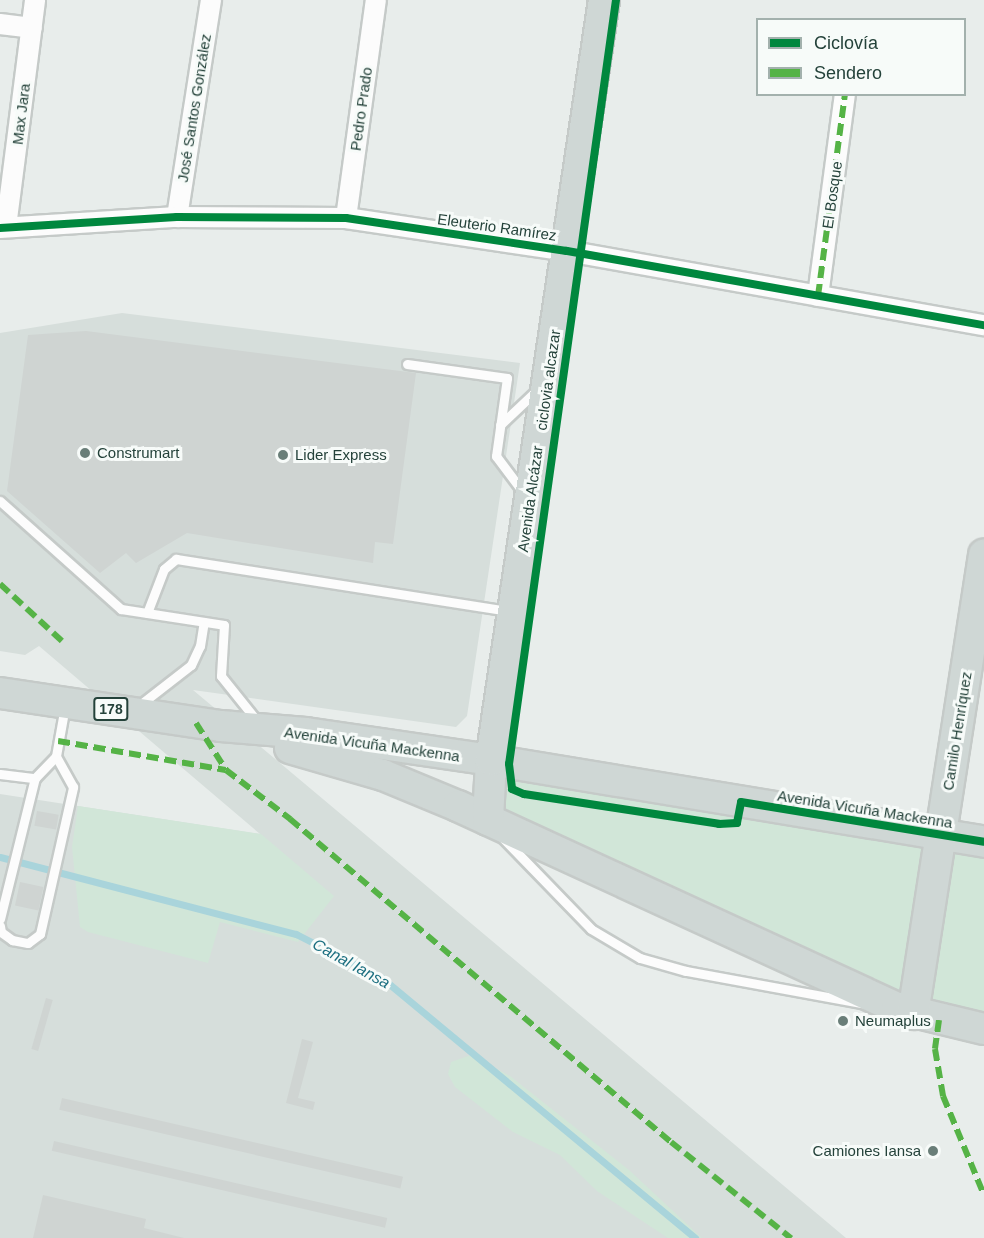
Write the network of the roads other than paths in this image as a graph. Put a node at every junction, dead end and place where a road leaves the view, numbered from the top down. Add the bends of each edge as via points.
1 (36, 0) edge
2 (211, 0) edge
3 (376, 0) edge
4 (604, 0) edge
5 (0, 24) edge
6 (32, 28) junction
7 (845, 96) edge
8 (177, 217) junction
9 (346, 218) junction
10 (3, 228) edge
11 (567, 251) junction
12 (818, 296) junction
13 (984, 325) edge
14 (406, 364) dead end
15 (548, 381) junction
16 (500, 425) junction
17 (0, 501) edge
18 (530, 501) junction
19 (984, 554) edge
20 (513, 612) junction
21 (147, 614) junction
22 (204, 622) junction
23 (0, 693) edge
24 (66, 703) junction
25 (130, 712) junction
26 (221, 726) junction
27 (264, 730) junction
28 (56, 756) junction
29 (491, 760) junction
30 (0, 774) edge
31 (35, 778) junction
32 (488, 820) junction
33 (941, 836) junction
34 (984, 842) edge
35 (0, 919) edge
36 (0, 926) edge
37 (877, 997) junction
38 (913, 1014) junction
39 (984, 1029) edge

1 - 6 street, Max Jara
2 - 8 street, José Santos González
3 - 9 street, Pedro Prado
4 - 11 main road, Avenida Alcázar
5 - 6 street
6 - 10 street, Max Jara
7 - 12 street, El Bosque
8 - 9 street, Eleuterio Ramírez
8 - 10 street, Eleuterio Ramírez
9 - 11 street, Eleuterio Ramírez
11 - 12 street, Eleuterio Ramírez
11 - 15 main road, Avenida Alcázar
12 - 13 street, Eleuterio Ramírez
14 - 16 lane via 507,378
15 - 16 lane
15 - 18 main road, Avenida Alcázar
16 - 18 lane via 496,456
17 - 21 lane via 117,606
18 - 20 main road, Avenida Alcázar
19 - 33 main road, Camilo Henríquez
20 - 21 lane via 176,559 164,569
20 - 29 main road, Avenida Alcázar
21 - 22 lane
22 - 25 lane via 200,646 191,665
22 - 27 lane via 224,625 221,676
23 - 24 main road, Avenida Vicuña Mackenna / 178
24 - 25 main road, Avenida Vicuña Mackenna / 178
24 - 28 lane
25 - 26 main road, Avenida Vicuña Mackenna / 178
26 - 27 main road, Avenida Vicuña Mackenna
26 - 32 main road, Avenida Vicuña Mackenna via 383,775
27 - 29 main road, Avenida Vicuña Mackenna
28 - 31 lane
28 - 36 lane via 73,787 40,934 28,943 12,940
29 - 32 main road, Avenida Alcázar
29 - 33 main road, Avenida Vicuña Mackenna
30 - 31 lane
31 - 35 lane
32 - 37 main road, Avenida Vicuña Mackenna
32 - 37 lane, Avenida Vicuña Mackenna via 591,929 640,958 847,1003
33 - 34 main road, Avenida Vicuña Mackenna
33 - 38 main road, Camilo Henríquez
37 - 38 main road, Avenida Vicuña Mackenna
38 - 39 main road, Avenida Vicuña Mackenna

